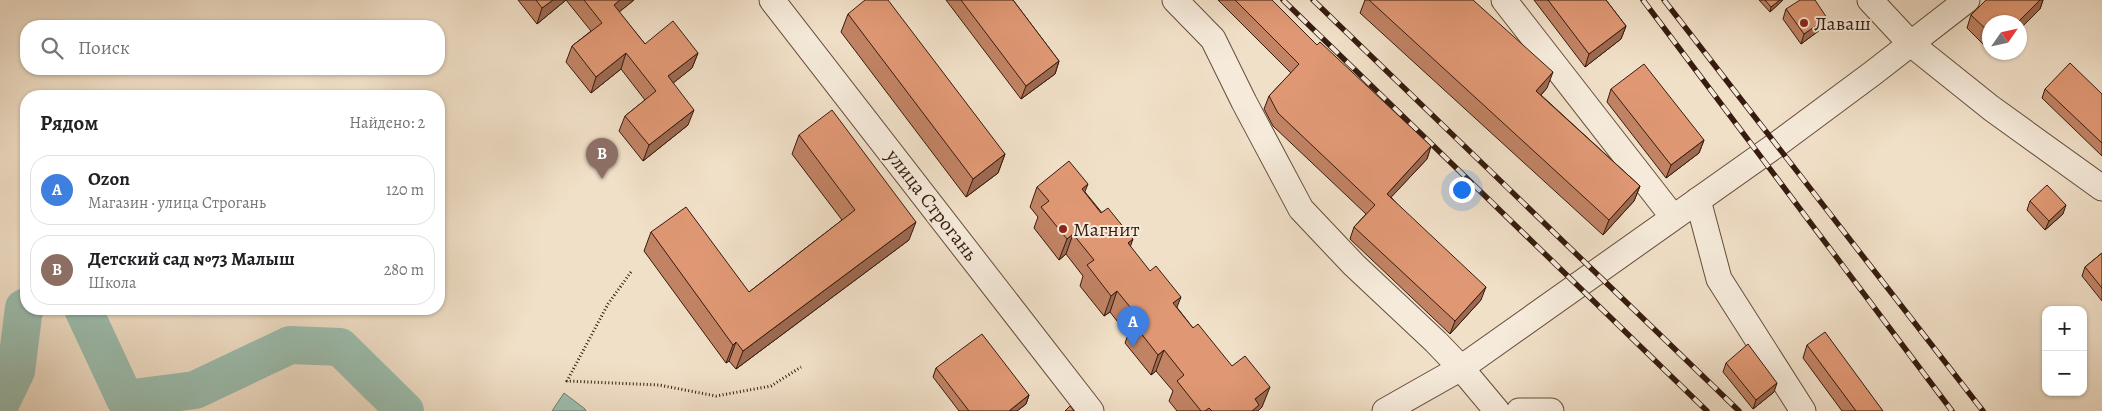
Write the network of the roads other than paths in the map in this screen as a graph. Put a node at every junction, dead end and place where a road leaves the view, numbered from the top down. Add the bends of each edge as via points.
1 (772, 0) edge
2 (1175, 0) edge
3 (1504, 0) edge
4 (1870, 0) edge
5 (1967, 0) edge
6 (1911, 44) junction
7 (2102, 188) edge
8 (1698, 200) junction
9 (1674, 218) junction
10 (1461, 368) junction
11 (1091, 411) edge
12 (1385, 411) edge
13 (1497, 411) edge
14 (1519, 411) edge
15 (1551, 411) edge
16 (1803, 411) edge

1 - 11 street, улица Строгань
2 - 10 street via 1213,39 1301,209
3 - 9 street
4 - 6 street
5 - 6 street
6 - 7 street via 1991,108
6 - 8 street
8 - 9 street
8 - 16 street via 1719,279
9 - 10 street
10 - 12 street
10 - 13 street
14 - 15 street

